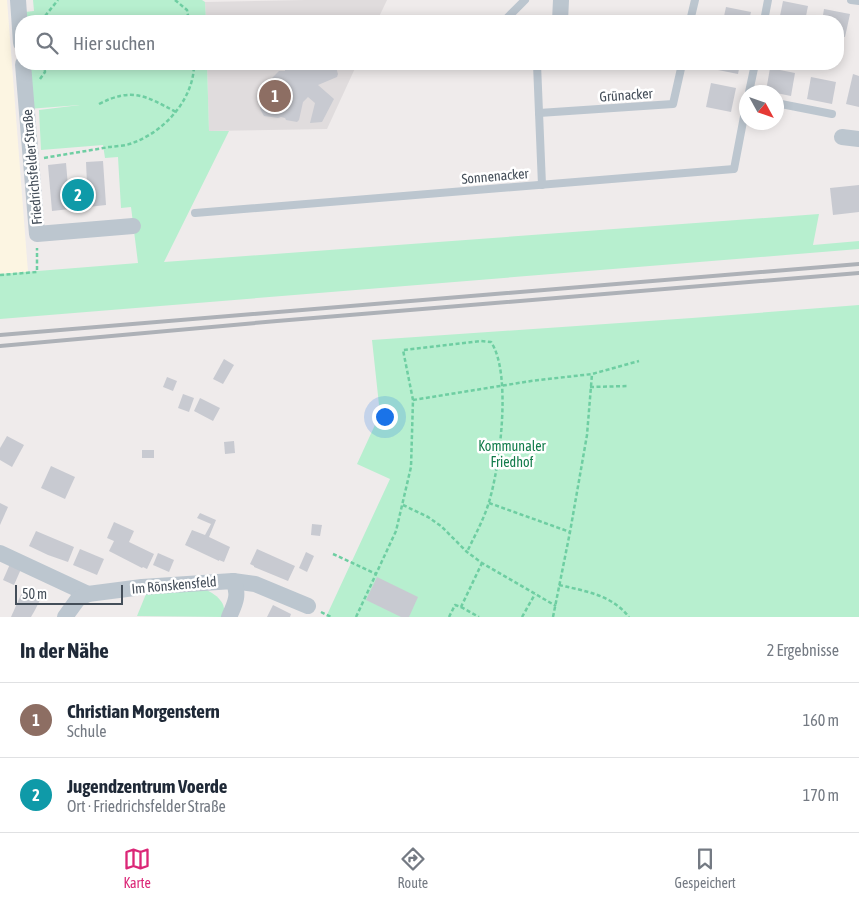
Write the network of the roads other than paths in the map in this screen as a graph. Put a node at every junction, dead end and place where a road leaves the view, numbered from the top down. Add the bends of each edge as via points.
1 (18, 0) edge
2 (525, 0) edge
3 (561, 0) edge
4 (695, 0) edge
5 (768, 0) edge
6 (851, 0) edge
7 (859, 1) edge
8 (19, 15) edge
9 (510, 15) edge
10 (560, 15) edge
11 (691, 15) edge
12 (765, 15) edge
13 (24, 70) edge
14 (537, 70) edge
15 (681, 70) edge
16 (754, 70) edge
17 (750, 85) edge
18 (784, 105) edge
19 (539, 113) junction
20 (832, 114) dead end
21 (742, 130) edge
22 (842, 137) dead end
23 (859, 139) edge
24 (542, 185) junction
25 (194, 213) dead end
26 (132, 226) dead end
27 (0, 553) edge
28 (233, 580) junction
29 (88, 594) junction
30 (308, 606) dead end
31 (65, 617) edge
32 (229, 617) edge

1 - 8 street
2 - 9 lane
3 - 10 street
4 - 11 lane
5 - 12 lane
6 - 7 lane
13 - 26 street, Friedrichsfelder Straße via 37,234
14 - 19 lane
15 - 19 lane, Grünacker via 673,104
16 - 17 lane
18 - 20 lane
19 - 24 lane
21 - 24 lane, Sonnenacker via 734,170
22 - 23 street
24 - 25 lane, Sonnenacker
27 - 29 street
28 - 29 street, Im Rönskensfeld
28 - 30 street, Im Rönskensfeld via 255,584
28 - 32 street, Im Rönskensfeld via 238,594
29 - 31 street via 78,599

